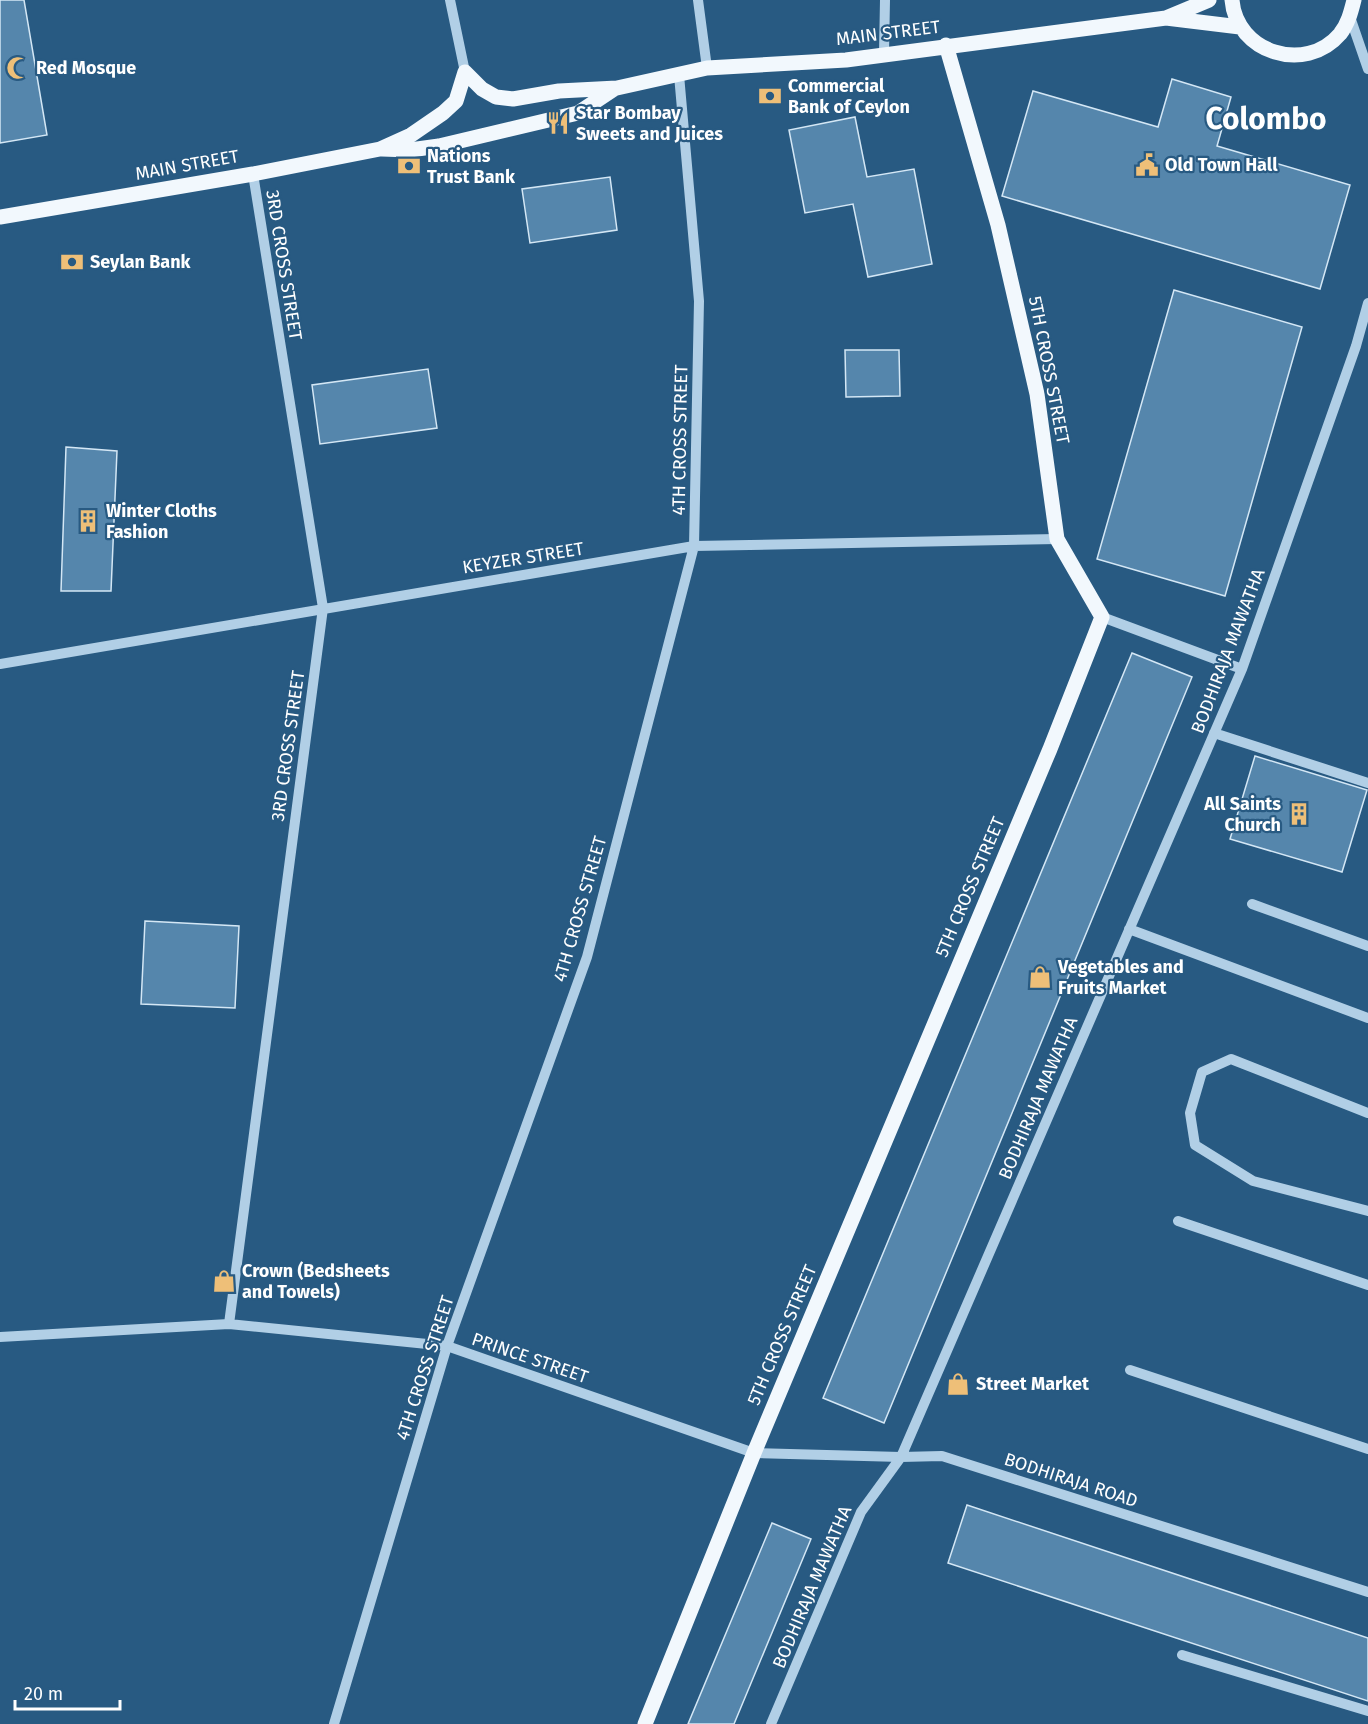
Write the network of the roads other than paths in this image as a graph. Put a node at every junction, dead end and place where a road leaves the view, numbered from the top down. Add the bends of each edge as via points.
1 (450, 0) edge
2 (698, 0) edge
3 (885, 0) edge
4 (1209, 0) edge
5 (1232, 0) edge
6 (1354, 0) edge
7 (1350, 17) junction
8 (1166, 18) junction
9 (1240, 27) junction
10 (946, 45) junction
11 (885, 53) junction
12 (707, 68) junction
13 (1368, 69) edge
14 (465, 72) junction
15 (679, 75) junction
16 (617, 88) junction
17 (380, 149) junction
18 (253, 174) junction
19 (0, 217) edge
20 (1368, 303) edge
21 (1356, 346) junction
22 (1368, 350) edge
23 (1057, 539) junction
24 (694, 546) junction
25 (323, 608) junction
26 (1102, 617) junction
27 (0, 664) edge
28 (1242, 669) junction
29 (1215, 733) junction
30 (1368, 783) edge
31 (1252, 904) dead end
32 (1129, 929) junction
33 (1368, 946) edge
34 (1368, 1018) edge
35 (1368, 1113) edge
36 (1368, 1211) edge
37 (1178, 1221) dead end
38 (1368, 1285) edge
39 (229, 1324) junction
40 (0, 1337) edge
41 (447, 1347) junction
42 (1130, 1370) dead end
43 (1368, 1449) edge
44 (754, 1453) junction
45 (901, 1457) junction
46 (1368, 1592) edge
47 (1182, 1655) dead end
48 (1368, 1711) edge
49 (334, 1724) edge
50 (645, 1724) edge
51 (771, 1724) edge

1 - 14 street
2 - 12 street
3 - 11 street
4 - 8 main road, MAIN STREET
5 - 9 main road
6 - 7 main road
7 - 9 main road via 1340,34 1325,46 1307,54 1288,56 1252,41
7 - 13 street
8 - 9 main road, MAIN STREET
8 - 10 main road, MAIN STREET
10 - 11 main road, MAIN STREET
10 - 23 main road, 5TH CROSS STREET via 998,225 1037,393
11 - 12 main road, MAIN STREET via 846,60
12 - 15 main road, MAIN STREET
14 - 16 main road, MAIN STREET via 496,97 513,99 559,91
14 - 17 main road, MAIN STREET via 456,101 443,113 411,135
15 - 16 main road, MAIN STREET
15 - 24 street, 4TH CROSS STREET via 699,301
16 - 17 main road, MAIN STREET via 578,113 439,146
17 - 18 main road, MAIN STREET
18 - 19 main road, MAIN STREET
18 - 25 street, 3RD CROSS STREET
20 - 21 street, BODHIRAJA MAWATHA
21 - 22 street
21 - 28 street, BODHIRAJA MAWATHA
23 - 24 street, KEYZER STREET
23 - 26 main road, 5TH CROSS STREET
24 - 25 street, KEYZER STREET
24 - 41 street, 4TH CROSS STREET via 587,957
25 - 27 street, KEYZER STREET
25 - 39 street, 3RD CROSS STREET
26 - 28 street
26 - 44 main road, 5TH CROSS STREET
28 - 29 street, BODHIRAJA MAWATHA
29 - 30 street
29 - 32 street, BODHIRAJA MAWATHA
31 - 33 street
32 - 34 street
32 - 45 street, BODHIRAJA MAWATHA
35 - 36 street via 1231,1059 1202,1072 1190,1113 1196,1145 1253,1181
37 - 38 street
39 - 40 street, PRINCE STREET
39 - 41 street, PRINCE STREET
41 - 44 street, PRINCE STREET
41 - 49 street, 4TH CROSS STREET
42 - 43 street
44 - 45 street, BODHIRAJA ROAD
44 - 50 main road, 5TH CROSS STREET
45 - 46 street, BODHIRAJA ROAD via 942,1456
45 - 51 street, BODHIRAJA MAWATHA via 861,1512
47 - 48 street

